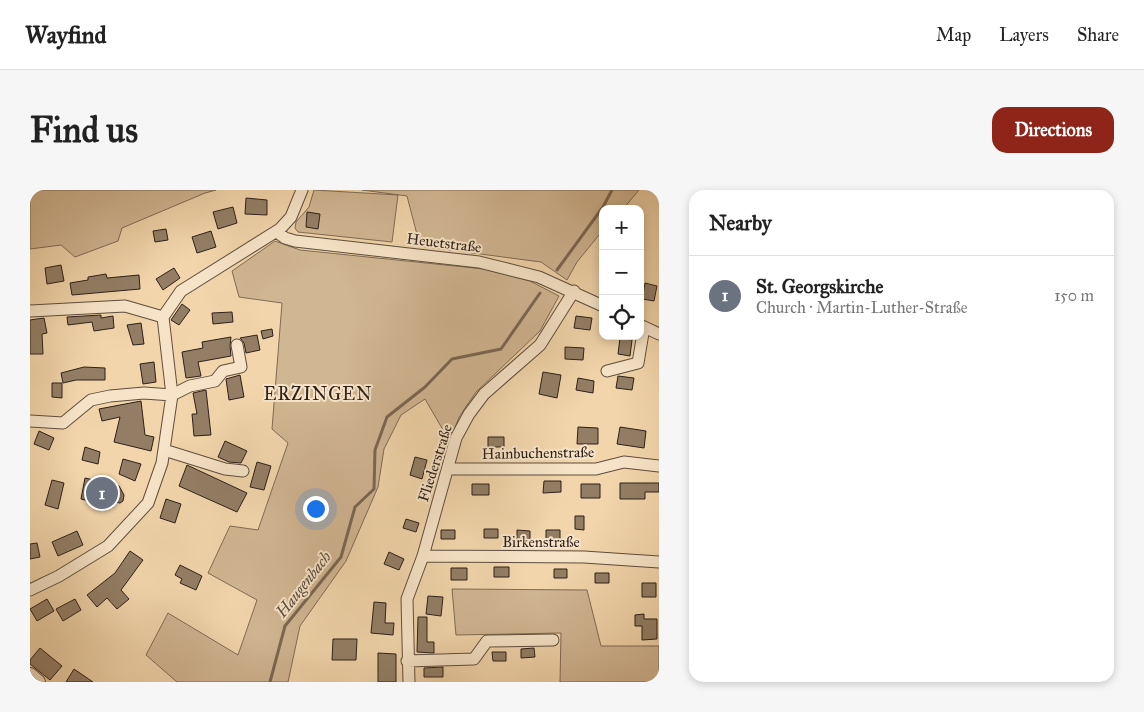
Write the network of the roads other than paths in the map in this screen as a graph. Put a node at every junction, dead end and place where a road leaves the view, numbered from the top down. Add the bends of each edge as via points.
1 (302, 190) edge
2 (277, 232) junction
3 (574, 291) junction
4 (599, 304) edge
5 (30, 311) edge
6 (163, 317) junction
7 (644, 327) edge
8 (659, 334) edge
9 (640, 340) edge
10 (237, 345) dead end
11 (607, 371) dead end
12 (172, 394) junction
13 (30, 421) edge
14 (164, 450) junction
15 (659, 466) edge
16 (448, 468) junction
17 (243, 471) dead end
18 (423, 556) junction
19 (659, 562) edge
20 (30, 590) edge
21 (552, 640) dead end
22 (407, 661) junction
23 (30, 676) edge
24 (38, 682) edge
25 (409, 682) edge

1 - 2 street via 290,217
2 - 3 street, Heuetstraße via 295,241 479,262 539,277
2 - 6 street via 181,291
3 - 4 street, Heuetstraße
3 - 16 street, Fliederstraße via 540,344 484,394 469,414 456,438
5 - 6 street via 125,306
6 - 12 street
7 - 8 street
9 - 11 street via 638,363
10 - 12 street via 241,367 224,371 215,381
12 - 13 street via 110,396 91,400 63,423
12 - 14 street
14 - 17 street via 225,469
14 - 20 street via 148,503 108,546
15 - 16 street, Hainbuchenstraße via 624,462 596,469
16 - 18 street, Fliederstraße
18 - 19 street, Birkenstraße via 584,557
18 - 22 street, Fliederstraße via 407,599
21 - 22 street via 487,641 474,659
22 - 25 street, Fliederstraße
23 - 24 street

